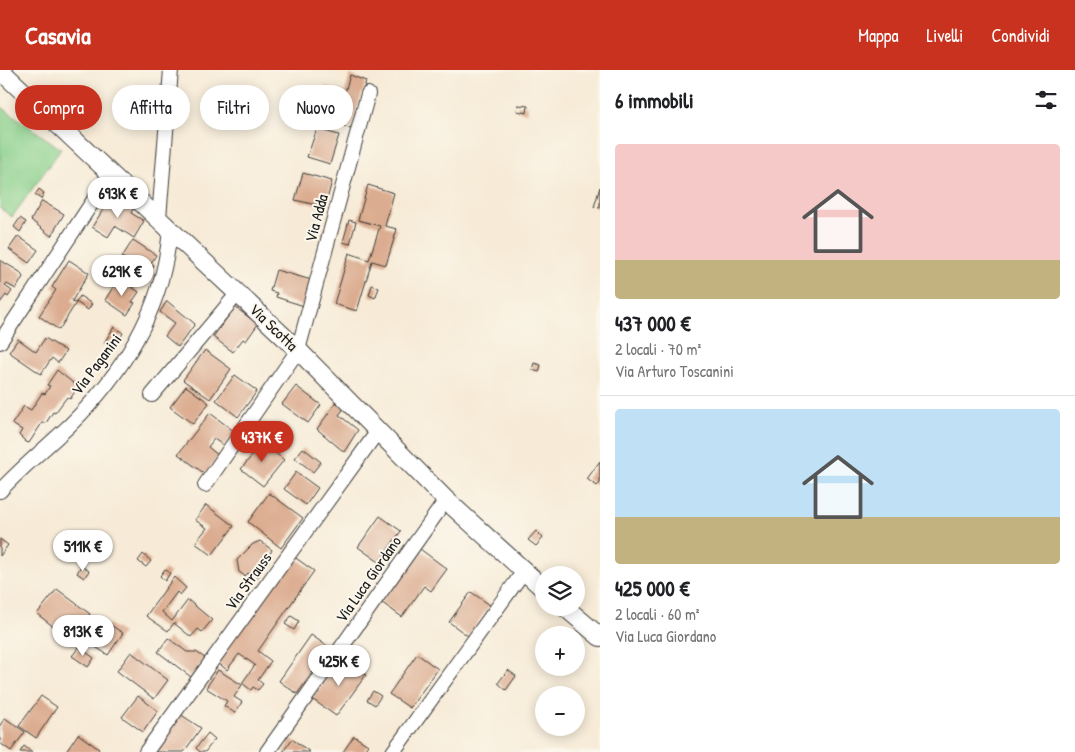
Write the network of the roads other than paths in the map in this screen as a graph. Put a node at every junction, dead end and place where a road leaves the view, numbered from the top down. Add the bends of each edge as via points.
1 (0, 70) edge
2 (170, 70) edge
3 (368, 94) dead end
4 (111, 174) junction
5 (164, 224) junction
6 (238, 293) junction
7 (0, 342) edge
8 (298, 350) junction
9 (152, 395) dead end
10 (378, 431) junction
11 (205, 485) dead end
12 (0, 491) edge
13 (446, 500) junction
14 (524, 572) junction
15 (535, 581) edge
16 (575, 616) edge
17 (600, 637) edge
18 (146, 752) edge
19 (268, 752) edge
20 (393, 752) edge

1 - 4 street, Via Scotta
2 - 5 street, Via Paganini
3 - 8 street, Via Adda
4 - 5 street, Via Scotta
4 - 7 street
5 - 6 street, Via Scotta
5 - 12 street, Via Paganini via 165,268 155,303 141,333 106,386
6 - 8 street, Via Scotta
6 - 9 street
8 - 10 street, Via Scotta
8 - 11 street, Via Adda
10 - 13 street, Via Scotta
10 - 18 street, Via Strauss
13 - 14 street, Via Scotta
13 - 19 street, Via Luca Giordano
14 - 15 street, Via Scotta
14 - 20 street
16 - 17 street

